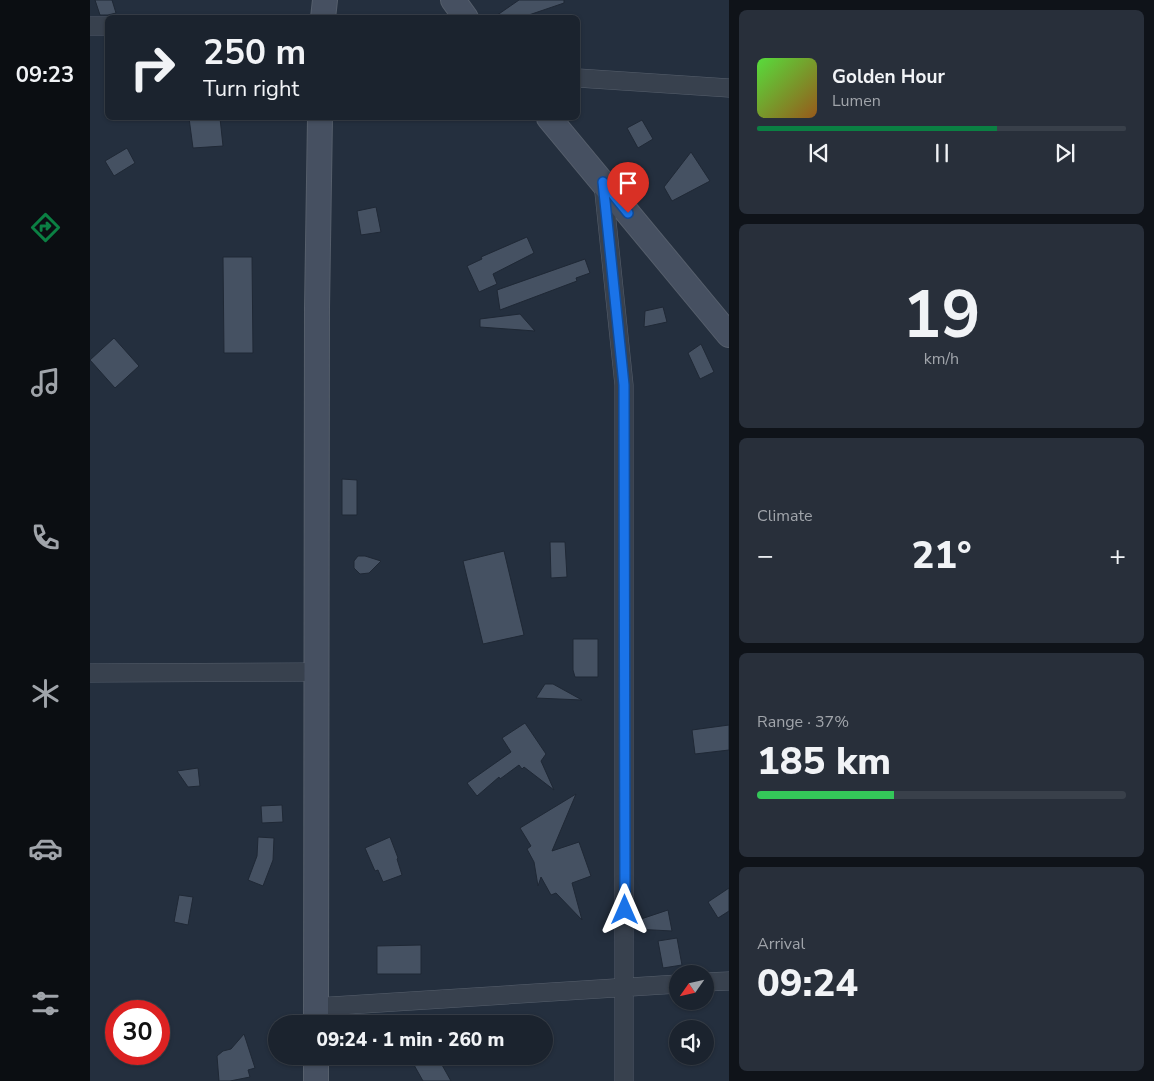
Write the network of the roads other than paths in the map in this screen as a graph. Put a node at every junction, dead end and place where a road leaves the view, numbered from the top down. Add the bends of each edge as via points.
1 (324, 0) edge
2 (453, 0) edge
3 (324, 15) edge
4 (464, 15) edge
5 (90, 26) edge
6 (105, 26) edge
7 (580, 78) edge
8 (729, 88) edge
9 (320, 120) edge
10 (551, 120) edge
11 (603, 182) junction
12 (729, 335) edge
13 (316, 672) junction
14 (90, 673) edge
15 (729, 981) edge
16 (714, 982) edge
17 (669, 985) edge
18 (625, 988) junction
19 (316, 1015) edge
20 (327, 1015) edge
21 (316, 1065) edge
22 (316, 1081) edge
23 (624, 1081) edge

1 - 3 street
2 - 4 street
5 - 6 street
7 - 8 street
9 - 13 street
10 - 11 street
11 - 12 street
11 - 18 street via 624,385
13 - 14 street
13 - 19 street
15 - 16 street
17 - 18 street
18 - 20 street
18 - 23 street
21 - 22 street

